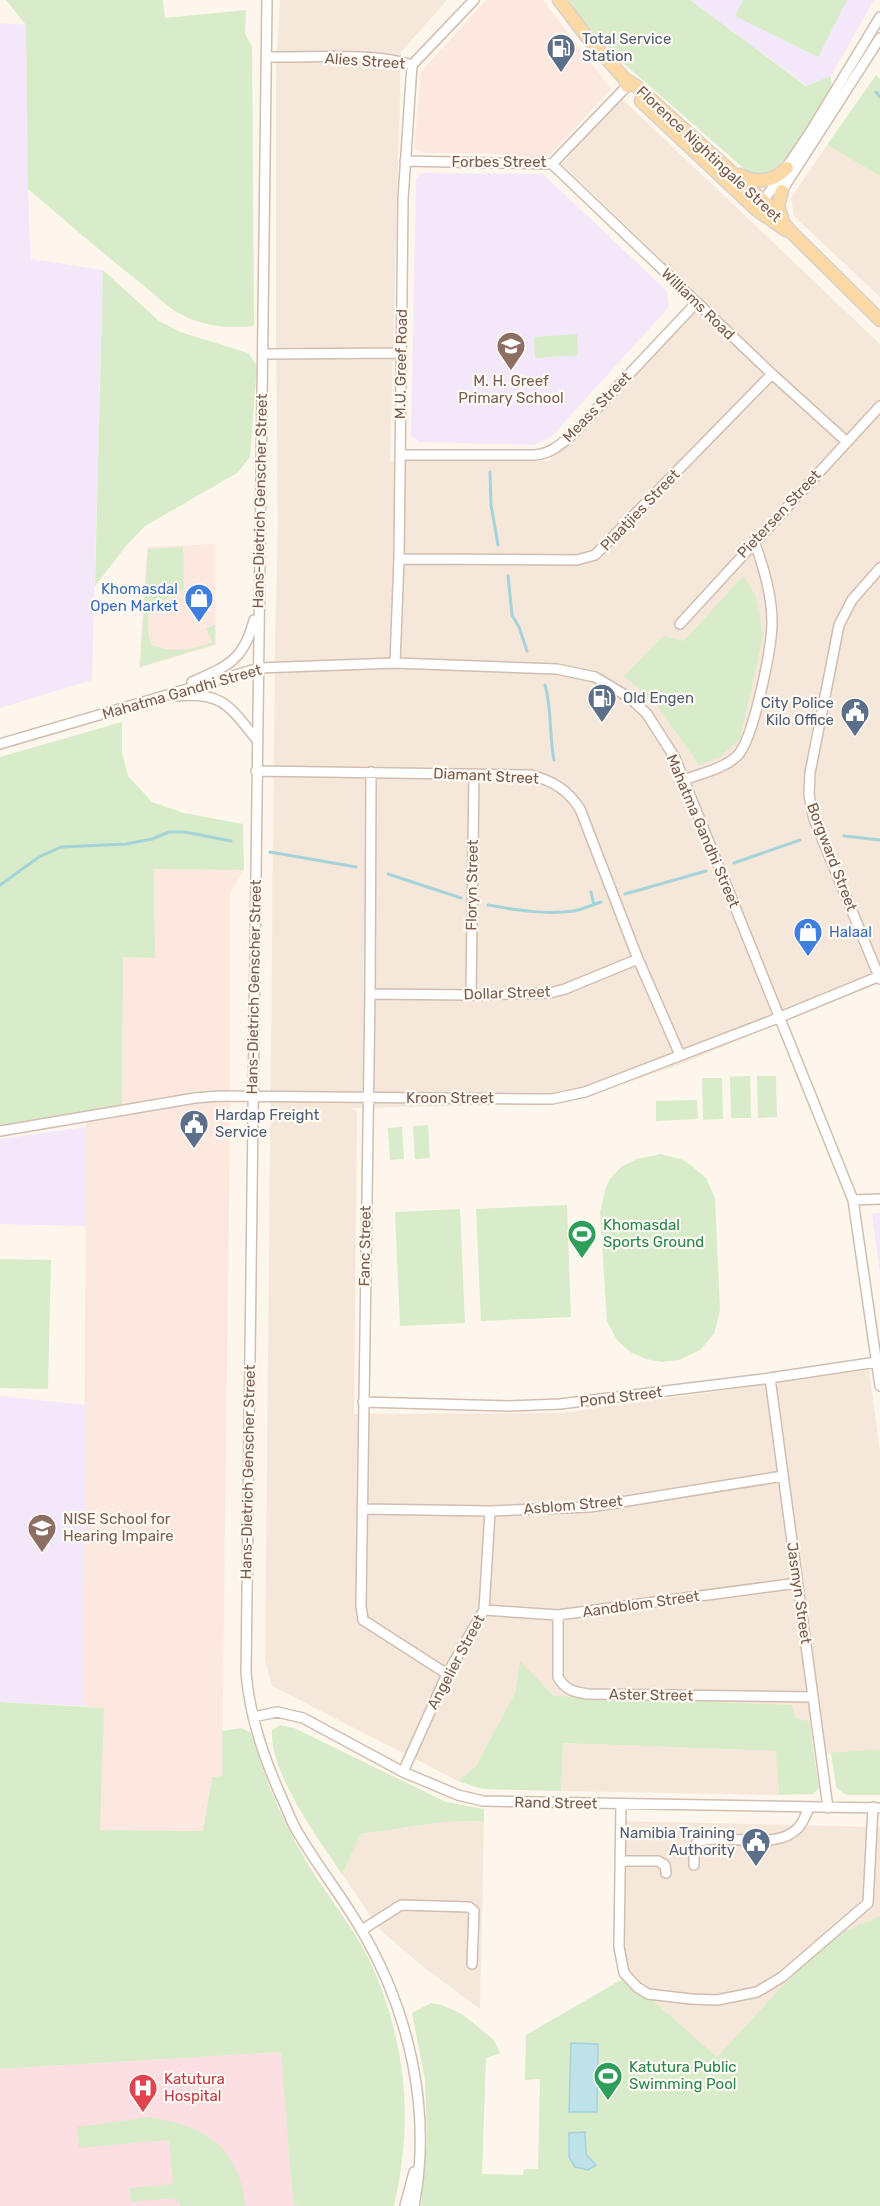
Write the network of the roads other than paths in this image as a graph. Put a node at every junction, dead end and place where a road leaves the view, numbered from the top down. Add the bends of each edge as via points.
1 (267, 0) edge
2 (474, 0) edge
3 (559, 0) edge
4 (880, 17) edge
5 (880, 38) edge
6 (266, 57) junction
7 (412, 64) junction
8 (627, 82) junction
9 (405, 161) junction
10 (552, 164) junction
11 (724, 165) junction
12 (788, 168) junction
13 (782, 190) junction
14 (764, 209) junction
15 (783, 220) junction
16 (791, 232) junction
17 (697, 302) junction
18 (880, 320) edge
19 (402, 353) junction
20 (264, 354) junction
21 (772, 374) junction
22 (880, 406) edge
23 (847, 442) junction
24 (400, 455) junction
25 (754, 540) junction
26 (399, 559) junction
27 (880, 568) edge
28 (258, 607) junction
29 (680, 624) dead end
30 (395, 663) junction
31 (259, 668) junction
32 (157, 697) junction
33 (257, 740) junction
34 (0, 744) edge
35 (256, 771) junction
36 (371, 772) junction
37 (474, 774) junction
38 (684, 780) junction
39 (638, 959) junction
40 (880, 977) edge
41 (370, 994) junction
42 (471, 995) junction
43 (780, 1017) junction
44 (681, 1055) junction
45 (253, 1097) junction
46 (368, 1097) junction
47 (0, 1131) edge
48 (880, 1199) edge
49 (854, 1200) junction
50 (877, 1362) junction
51 (770, 1378) junction
52 (880, 1386) edge
53 (363, 1402) junction
54 (783, 1476) junction
55 (362, 1509) junction
56 (490, 1511) junction
57 (797, 1583) junction
58 (484, 1610) junction
59 (558, 1615) junction
60 (447, 1674) junction
61 (813, 1697) junction
62 (253, 1717) junction
63 (403, 1772) junction
64 (621, 1804) junction
65 (809, 1808) junction
66 (828, 1808) junction
67 (877, 1808) edge
68 (620, 1861) junction
69 (694, 1865) dead end
70 (875, 1868) edge
71 (666, 1873) dead end
72 (362, 1930) junction
73 (472, 1964) dead end
74 (420, 2150) junction
75 (405, 2206) edge
76 (414, 2206) edge

1 - 6 street, Hans-Dietrich Genscher Street
2 - 7 street, Alies Street
3 - 8 main road, Florence Nightingale Street
4 - 12 street
5 - 13 street
6 - 7 street, Alies Street via 374,58
6 - 20 street, Hans-Dietrich Genscher Street
7 - 9 street, M.U. Greef Road
8 - 10 street, Forbes Street
8 - 11 main road, Florence Nightingale Street
8 - 14 main road, Florence Nightingale Street via 700,159
9 - 10 street, Forbes Street
9 - 19 street, M.U. Greef Road
10 - 17 street, Williams Road
11 - 12 main road via 758,182
11 - 14 main road, Florence Nightingale Street
12 - 14 street
13 - 14 street
13 - 15 main road via 778,206
14 - 15 main road, Florence Nightingale Street
14 - 16 main road, Florence Nightingale Street
15 - 16 main road, Florence Nightingale Street
16 - 18 main road, Florence Nightingale Street
17 - 21 street, Williams Road
17 - 24 street, Meass Street via 573,434 551,451 543,455
19 - 20 street
19 - 24 street, M.U. Greef Road
20 - 28 street, Hans-Dietrich Genscher Street
21 - 23 street, Williams Road
21 - 26 street, Plaatjies Street via 595,555 577,560
22 - 23 street, Pietersen Street
23 - 25 street, Pietersen Street
24 - 26 street, M.U. Greef Road
25 - 29 street, Pietersen Street
25 - 38 street via 772,623 749,737 729,763
26 - 30 street, M.U. Greef Road
27 - 40 street, Borgward Street via 852,600 839,625 809,795 814,819
28 - 31 street, Hans-Dietrich Genscher Street
28 - 32 street via 249,641 233,661
30 - 31 street, Mahatma Gandhi Street
30 - 38 street, Mahatma Gandhi Street via 557,669 596,677 647,714
31 - 32 street, Mahatma Gandhi Street
31 - 33 street, Hans-Dietrich Genscher Street
32 - 33 street via 204,695 215,699 235,711
32 - 34 street, Mahatma Gandhi Street
33 - 35 street, Hans-Dietrich Genscher Street
35 - 36 street, Diamant Street
35 - 45 street, Hans-Dietrich Genscher Street
36 - 37 street, Diamant Street
36 - 41 street, Fanc Street
37 - 39 street, Diamant Street via 531,775 547,779 572,796
37 - 42 street, Floryn Street
38 - 43 street, Mahatma Gandhi Street
39 - 42 street, Dollar Street via 550,993
39 - 44 street, Diamant Street
40 - 43 street, Kroon Street
41 - 42 street, Dollar Street
41 - 46 street, Fanc Street
43 - 44 street, Kroon Street
43 - 49 street, Mahatma Gandhi Street
44 - 46 street, Kroon Street via 585,1092 552,1099
45 - 46 street, Kroon Street
45 - 47 street, Kroon Street via 195,1098
45 - 62 street, Hans-Dietrich Genscher Street via 246,1656
46 - 53 street, Fanc Street
48 - 49 street
49 - 50 street, Mahatma Gandhi Street
50 - 51 street, Pond Street
50 - 52 street, Mahatma Gandhi Street
51 - 53 street, Pond Street via 560,1404
51 - 54 street, Jasmyn Street
53 - 55 street, Fanc Street
54 - 56 street, Asblom Street via 590,1507
54 - 57 street, Jasmyn Street
55 - 56 street, Asblom Street
55 - 60 street, Fanc Street via 363,1620
56 - 58 street, Angelier Street
57 - 59 street, Aandblom Street
57 - 61 street, Jasmyn Street
58 - 59 street, Aandblom Street
58 - 60 street, Angelier Street
59 - 61 street, Aster Street via 558,1677 569,1690 588,1694
60 - 63 street, Angelier Street
61 - 66 street, Jasmyn Street
62 - 63 street, Rand Street via 277,1712 303,1718
62 - 72 street, Hans-Dietrich Genscher Street via 269,1770 295,1827
63 - 64 street, Rand Street via 483,1802
64 - 65 street, Rand Street
64 - 68 street
65 - 66 street, Rand Street
65 - 69 street via 799,1827 785,1836 703,1839 694,1847
66 - 67 street, Rand Street
67 - 70 street
68 - 70 street via 619,1947 624,1973 648,1994 699,2000 758,1992 782,1977 868,1903
68 - 71 street via 658,1861 665,1865
72 - 73 street via 401,1905 469,1907 474,1911
72 - 74 street, Hans-Dietrich Genscher Street via 392,1989 405,2031 418,2093
74 - 75 street, Hans-Dietrich Genscher Street
74 - 76 street, Hans-Dietrich Genscher Street

